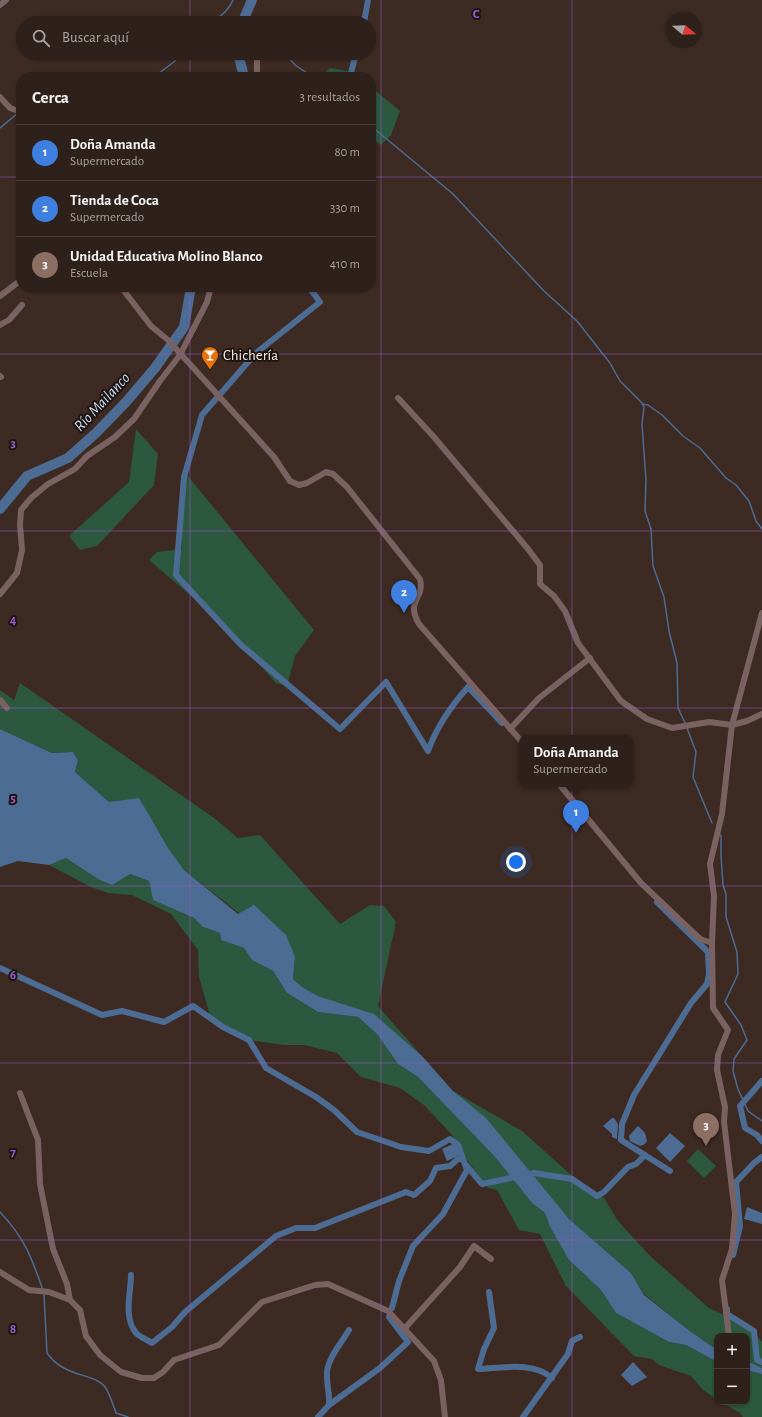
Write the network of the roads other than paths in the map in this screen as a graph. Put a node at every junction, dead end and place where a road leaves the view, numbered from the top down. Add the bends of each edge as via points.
1 (6, 0) edge
2 (0, 6) edge
3 (257, 60) edge
4 (257, 72) edge
5 (0, 97) edge
6 (16, 110) edge
7 (16, 284) edge
8 (125, 292) edge
9 (210, 292) edge
10 (0, 296) edge
11 (22, 305) dead end
12 (0, 325) edge
13 (180, 355) junction
14 (398, 398) dead end
15 (0, 594) edge
16 (762, 613) edge
17 (590, 658) junction
18 (0, 700) edge
19 (7, 708) dead end
20 (762, 714) edge
21 (732, 725) junction
22 (510, 729) junction
23 (519, 739) edge
24 (561, 787) edge
25 (712, 943) junction
26 (20, 1093) dead end
27 (491, 1259) dead end
28 (0, 1272) edge
29 (70, 1300) junction
30 (405, 1328) junction
31 (729, 1333) edge
32 (445, 1417) edge

1 - 2 street
3 - 4 street
5 - 6 street via 10,108
7 - 10 street
8 - 13 street via 151,326 168,340
9 - 13 street
11 - 12 street via 9,320
13 - 15 street via 134,419 75,469 48,484 31,498 22,510 22,550 17,572
13 - 22 street via 274,456 290,481 307,483 326,472 333,474 347,488 420,579 422,586 412,606 419,624
14 - 17 street via 434,437 540,565 540,584 554,596 565,611 578,643
16 - 21 street
17 - 21 street via 621,700 647,719 672,728 709,722
17 - 22 street via 539,698
18 - 19 street
20 - 21 street via 747,722
21 - 25 street via 722,814 710,864 714,896
22 - 23 street
24 - 25 street via 641,883 700,939
25 - 31 street via 713,1008 728,1030 718,1055 717,1070 725,1106 735,1214 732,1249 722,1280
26 - 29 street via 38,1140 40,1184 53,1249 67,1284
27 - 30 street via 474,1246 460,1267
28 - 29 street via 30,1290 49,1292
29 - 30 street via 80,1310 86,1336 100,1355 121,1372 142,1378 154,1378 174,1360 220,1344 262,1302 315,1284 328,1284 388,1311
30 - 32 street via 434,1361 441,1380

